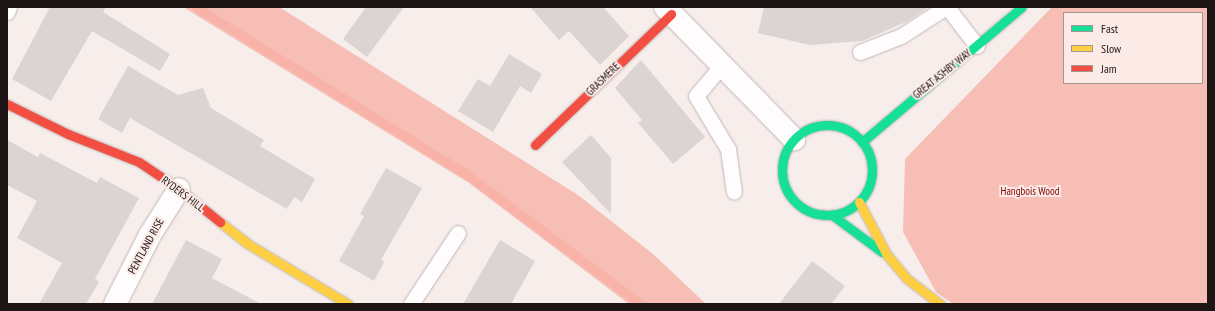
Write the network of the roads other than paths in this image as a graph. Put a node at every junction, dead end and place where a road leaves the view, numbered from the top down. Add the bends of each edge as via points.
1 (9, 7) edge
2 (947, 7) edge
3 (1022, 7) edge
4 (668, 11) edge
5 (7, 12) edge
6 (977, 46) junction
7 (860, 52) dead end
8 (722, 65) junction
9 (7, 104) edge
10 (794, 139) junction
11 (862, 142) junction
12 (535, 144) dead end
13 (179, 189) junction
14 (734, 192) dead end
15 (859, 202) junction
16 (832, 215) junction
17 (458, 233) dead end
18 (887, 255) junction
19 (115, 304) edge
20 (348, 304) edge
21 (411, 304) edge
22 (940, 304) edge

1 - 5 lane
2 - 6 lane
2 - 7 lane via 901,36
3 - 6 street, GREAT ASHBY WAY
4 - 8 street, GRASMERE
4 - 12 street, GRASMERE
6 - 11 street, GREAT ASHBY WAY
8 - 10 street, GRASMERE
8 - 14 lane via 696,96 728,149
9 - 13 street, RYDERS HILL via 68,134 139,162
10 - 11 street via 816,126 828,125 844,128
10 - 16 street via 786,152 782,173 789,193 799,205 817,214
11 - 15 street via 870,155 872,171 866,193
13 - 19 street, PENTLAND RISE via 150,235
13 - 20 street, RYDERS HILL via 248,244
15 - 16 street via 847,211
15 - 18 street
16 - 18 street
17 - 21 lane
18 - 22 street via 906,278

